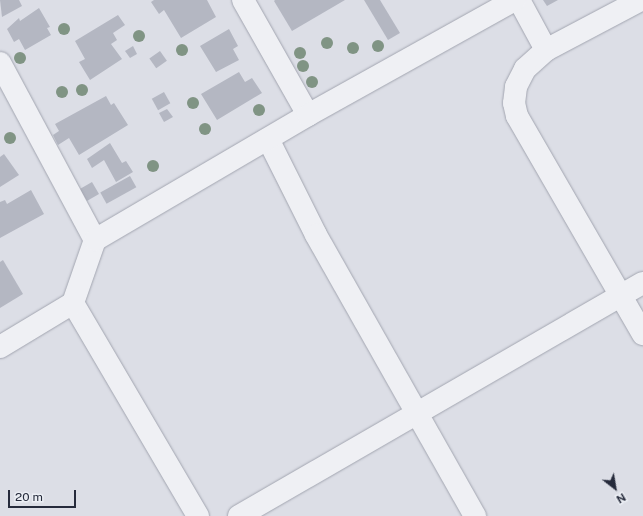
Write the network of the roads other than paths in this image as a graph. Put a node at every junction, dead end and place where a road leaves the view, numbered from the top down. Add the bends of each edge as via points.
1 (243, 0) edge
2 (515, 0) edge
3 (519, 0) edge
4 (641, 0) edge
5 (546, 50) junction
6 (0, 63) edge
7 (308, 116) junction
8 (268, 139) junction
9 (95, 240) junction
10 (643, 283) edge
11 (621, 295) junction
12 (73, 303) junction
13 (643, 334) edge
14 (0, 346) edge
15 (415, 414) junction
16 (198, 516) edge
17 (240, 516) edge
18 (475, 516) edge

1 - 7 street
2 - 7 street
3 - 5 street
4 - 5 street
5 - 11 street via 525,69 516,87 514,103 517,116
6 - 9 street
7 - 8 street
8 - 9 street
8 - 15 street via 316,235
9 - 12 street
10 - 11 street
11 - 13 street
11 - 15 street
12 - 14 street
12 - 16 street
15 - 17 street
15 - 18 street

